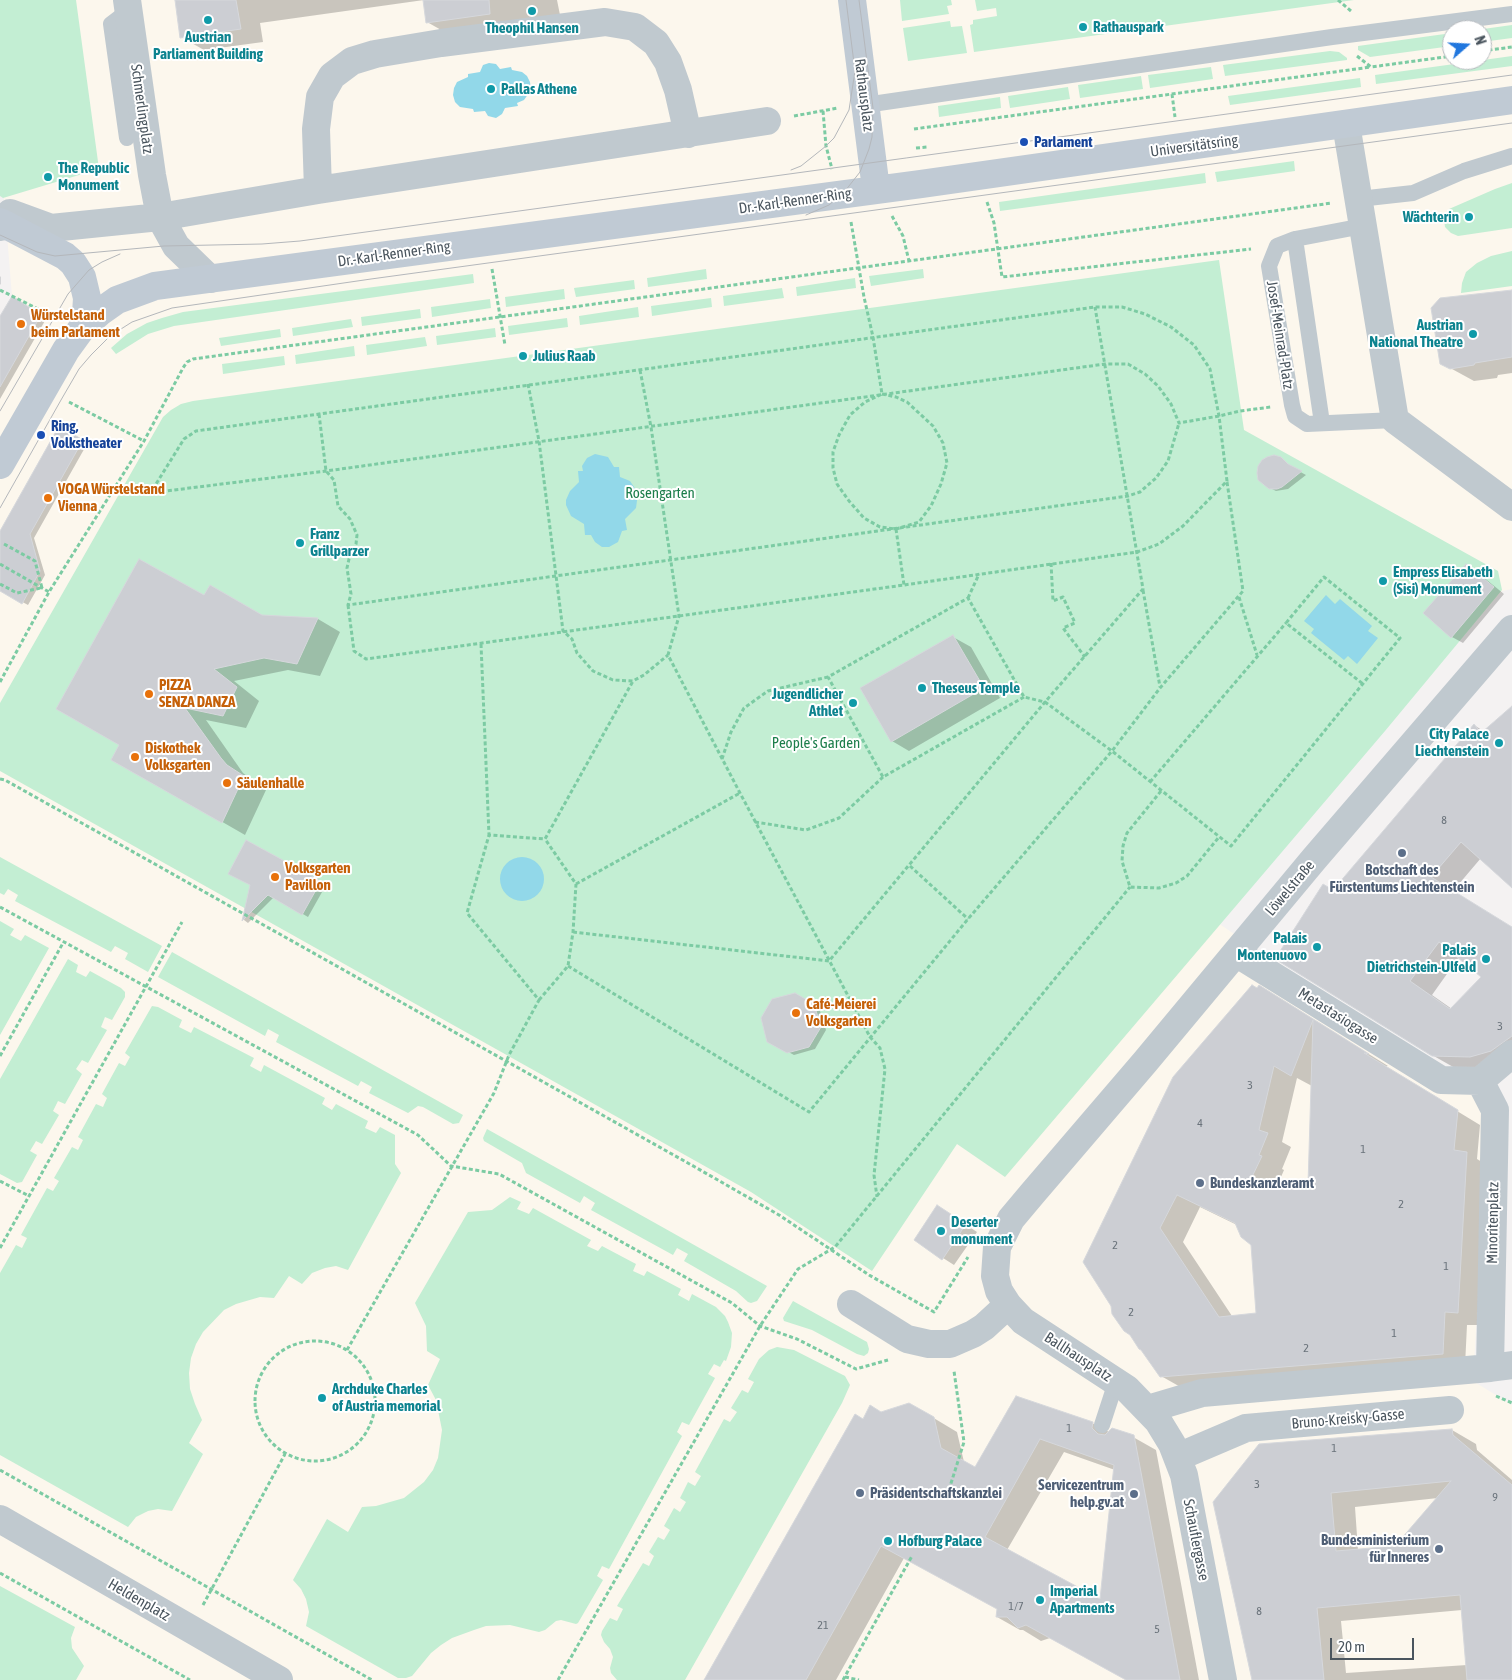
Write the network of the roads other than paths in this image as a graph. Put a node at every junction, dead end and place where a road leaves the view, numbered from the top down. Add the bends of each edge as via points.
1 (852, 0) edge
2 (127, 6) edge
3 (1512, 14) edge
4 (1512, 100) edge
5 (865, 105) junction
6 (767, 121) road end
7 (1346, 124) junction
8 (688, 134) junction
9 (127, 138) dead end
10 (1512, 156) edge
11 (318, 190) junction
12 (876, 190) junction
13 (1359, 199) junction
14 (160, 217) junction
15 (0, 224) edge
16 (1363, 226) junction
17 (1296, 239) junction
18 (210, 279) junction
19 (82, 328) junction
20 (1395, 420) junction
21 (1322, 423) junction
22 (0, 465) edge
23 (1512, 507) edge
24 (1512, 629) edge
25 (1236, 953) junction
26 (1512, 1054) edge
27 (1480, 1081) junction
28 (1032, 1194) joint
29 (851, 1304) dead end
30 (1008, 1305) junction
31 (1501, 1366) edge
32 (1116, 1382) junction
33 (1245, 1389) junction
34 (1148, 1410) junction
35 (1450, 1410) dead end
36 (1102, 1425) dead end
37 (1246, 1428) junction
38 (1178, 1457) junction
39 (0, 1519) edge
40 (1221, 1671) edge
41 (279, 1680) edge

1 - 5 main road, Rathausplatz
2 - 9 lane via 111,24
2 - 14 street, Schmerlingplatz
3 - 5 lane
4 - 7 main road, Universitätsring
5 - 12 main road, Rathausplatz
6 - 8 street
7 - 12 main road, Universitätsring
7 - 13 street
8 - 11 street
8 - 11 street via 668,62 656,43 635,27 605,22 440,43 352,61 332,76 320,97 316,129
10 - 13 lane via 1464,171 1413,193
11 - 14 street
12 - 18 main road, Dr.-Karl-Renner-Ring
13 - 16 street
14 - 15 street via 51,228 10,213
14 - 18 street, Schmerlingplatz via 176,246
15 - 19 main road via 65,256 73,264 82,277 87,298
16 - 17 lane
16 - 20 street
17 - 21 lane, Josef-Meinrad-Platz
17 - 21 lane, Josef-Meinrad-Platz via 1277,246 1269,266 1295,416 1308,424
18 - 19 main road, Dr.-Karl-Renner-Ring via 155,286 136,292 117,300
19 - 22 main road, Dr.-Karl-Renner-Ring
20 - 21 lane, Josef-Meinrad-Platz
20 - 23 street
24 - 25 street, Löwelstraße
25 - 27 street, Metastasiogasse via 1441,1080
25 - 28 street, Löwelstraße
26 - 27 street
27 - 31 street, Minoritenplatz via 1495,1110
28 - 30 street, Ballhausplatz via 1011,1220 998,1247 995,1276 999,1292
29 - 30 street via 907,1339 929,1344 950,1344 973,1334
30 - 32 street, Ballhausplatz via 1023,1320
31 - 33 street, Minoritenplatz
32 - 34 street, Ballhausplatz
32 - 36 lane
33 - 34 street via 1202,1393
33 - 37 street
34 - 38 street, Schauflergasse
35 - 37 street, Bruno-Kreisky-Gasse
37 - 38 street, Bruno-Kreisky-Gasse
38 - 40 street, Schauflergasse
39 - 41 street, Heldenplatz

